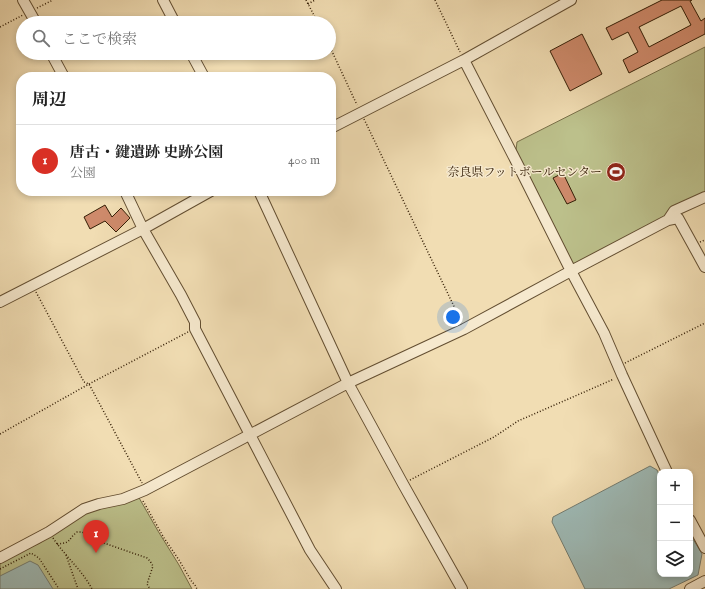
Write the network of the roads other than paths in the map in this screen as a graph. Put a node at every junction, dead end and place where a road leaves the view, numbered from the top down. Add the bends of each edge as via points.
1 (23, 0) edge
2 (164, 0) edge
3 (571, 0) edge
4 (32, 16) edge
5 (172, 16) edge
6 (56, 60) edge
7 (195, 60) edge
8 (464, 60) junction
9 (62, 72) edge
10 (201, 72) edge
11 (336, 126) edge
12 (127, 196) edge
13 (202, 196) edge
14 (261, 196) edge
15 (705, 197) edge
16 (668, 220) junction
17 (143, 229) junction
18 (705, 266) edge
19 (571, 271) junction
20 (0, 302) edge
21 (348, 383) junction
22 (250, 434) junction
23 (666, 469) edge
24 (693, 526) edge
25 (705, 548) edge
26 (0, 558) edge
27 (705, 581) edge
28 (336, 589) edge
29 (462, 589) edge
30 (690, 589) edge

1 - 4 street
2 - 5 street
3 - 8 street
6 - 9 street
7 - 10 street
8 - 11 street
8 - 19 street
12 - 17 street
13 - 17 street
14 - 21 street
15 - 16 street via 674,211
16 - 18 street via 678,218
16 - 19 street
17 - 20 street
17 - 22 street via 195,322 195,329
19 - 21 street via 464,329
19 - 23 street via 604,333
21 - 22 street
21 - 29 street
22 - 26 street via 142,492 84,509 50,532
22 - 28 street via 310,550
24 - 25 street
27 - 30 street

